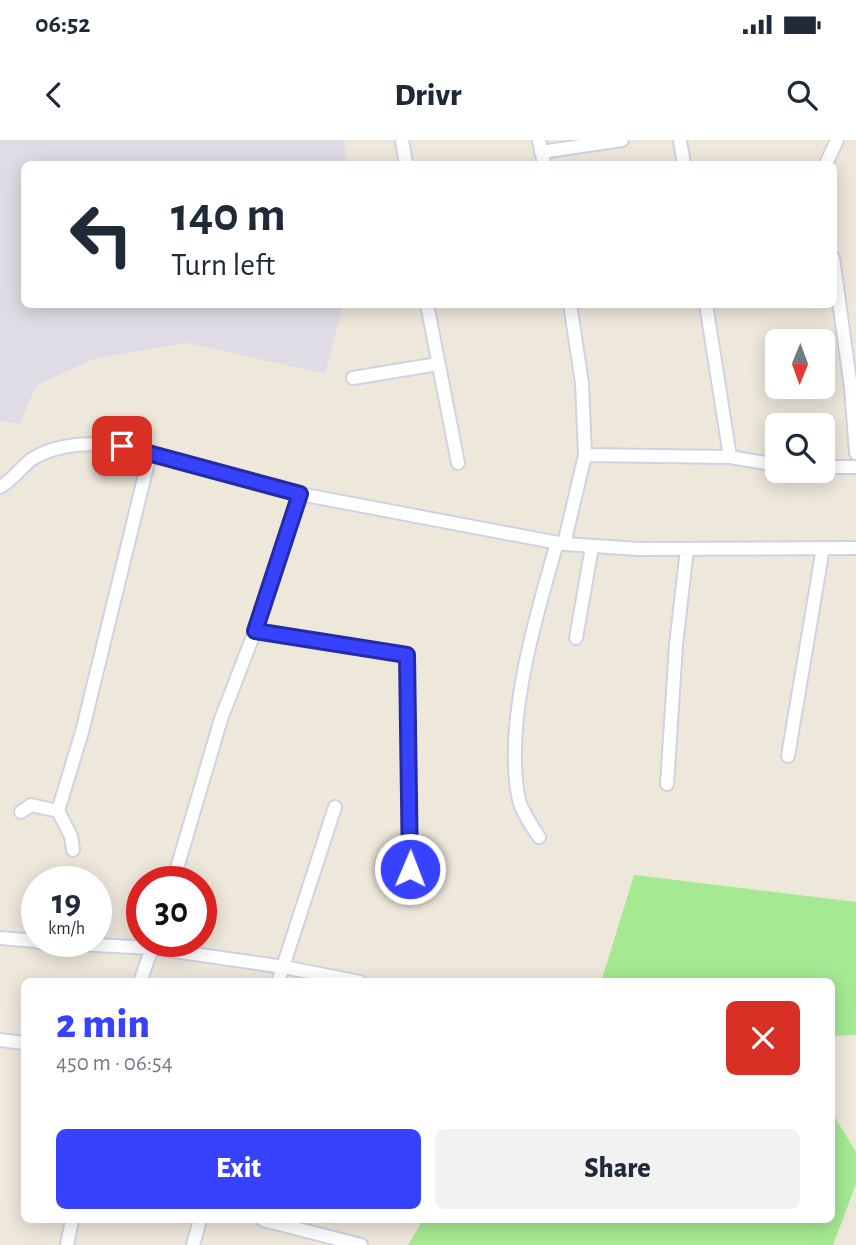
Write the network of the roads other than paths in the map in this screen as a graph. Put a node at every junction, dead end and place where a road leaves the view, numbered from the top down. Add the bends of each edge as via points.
1 (402, 140) edge
2 (622, 140) edge
3 (680, 140) edge
4 (837, 140) edge
5 (541, 152) edge
6 (406, 161) edge
7 (684, 161) edge
8 (827, 161) edge
9 (837, 287) edge
10 (428, 308) edge
11 (571, 308) edge
12 (707, 308) edge
13 (438, 364) junction
14 (353, 378) dead end
15 (856, 453) edge
16 (150, 454) junction
17 (585, 455) junction
18 (730, 457) junction
19 (458, 463) dead end
20 (765, 463) edge
21 (835, 467) edge
22 (856, 467) edge
23 (0, 489) edge
24 (300, 494) junction
25 (561, 543) junction
26 (592, 547) junction
27 (823, 548) junction
28 (856, 548) edge
29 (687, 549) junction
30 (255, 631) junction
31 (576, 638) dead end
32 (788, 756) dead end
33 (667, 784) dead end
34 (335, 807) dead end
35 (58, 811) junction
36 (21, 812) dead end
37 (539, 837) dead end
38 (73, 850) dead end
39 (178, 866) edge
40 (410, 893) dead end
41 (0, 938) edge
42 (21, 940) edge
43 (217, 956) edge
44 (149, 957) edge
45 (284, 967) junction
46 (142, 978) edge
47 (280, 978) edge
48 (340, 978) edge
49 (0, 1040) edge
50 (21, 1043) edge
51 (71, 1223) edge
52 (199, 1223) edge
53 (275, 1223) edge
54 (67, 1245) edge
55 (193, 1245) edge
56 (360, 1245) edge

1 - 6 street
2 - 5 street
3 - 7 street
4 - 8 street
9 - 15 street
10 - 13 street
11 - 17 street via 582,383
12 - 18 street
13 - 14 street
13 - 19 street
16 - 23 street via 122,446 69,445 32,460
16 - 24 street
16 - 35 street
17 - 18 street
17 - 25 street
18 - 20 street
21 - 22 street
24 - 25 street
24 - 30 street
25 - 26 street
25 - 37 street via 538,609 517,725 519,798
26 - 29 street
26 - 31 street
27 - 28 street
27 - 29 street
27 - 32 street
29 - 33 street
30 - 39 street via 221,719
30 - 40 street via 407,655
34 - 45 street
35 - 36 street via 31,805
35 - 38 street
41 - 42 street
43 - 45 street
44 - 46 street
45 - 47 street
45 - 48 street
49 - 50 street
51 - 54 street
52 - 55 street
53 - 56 street

